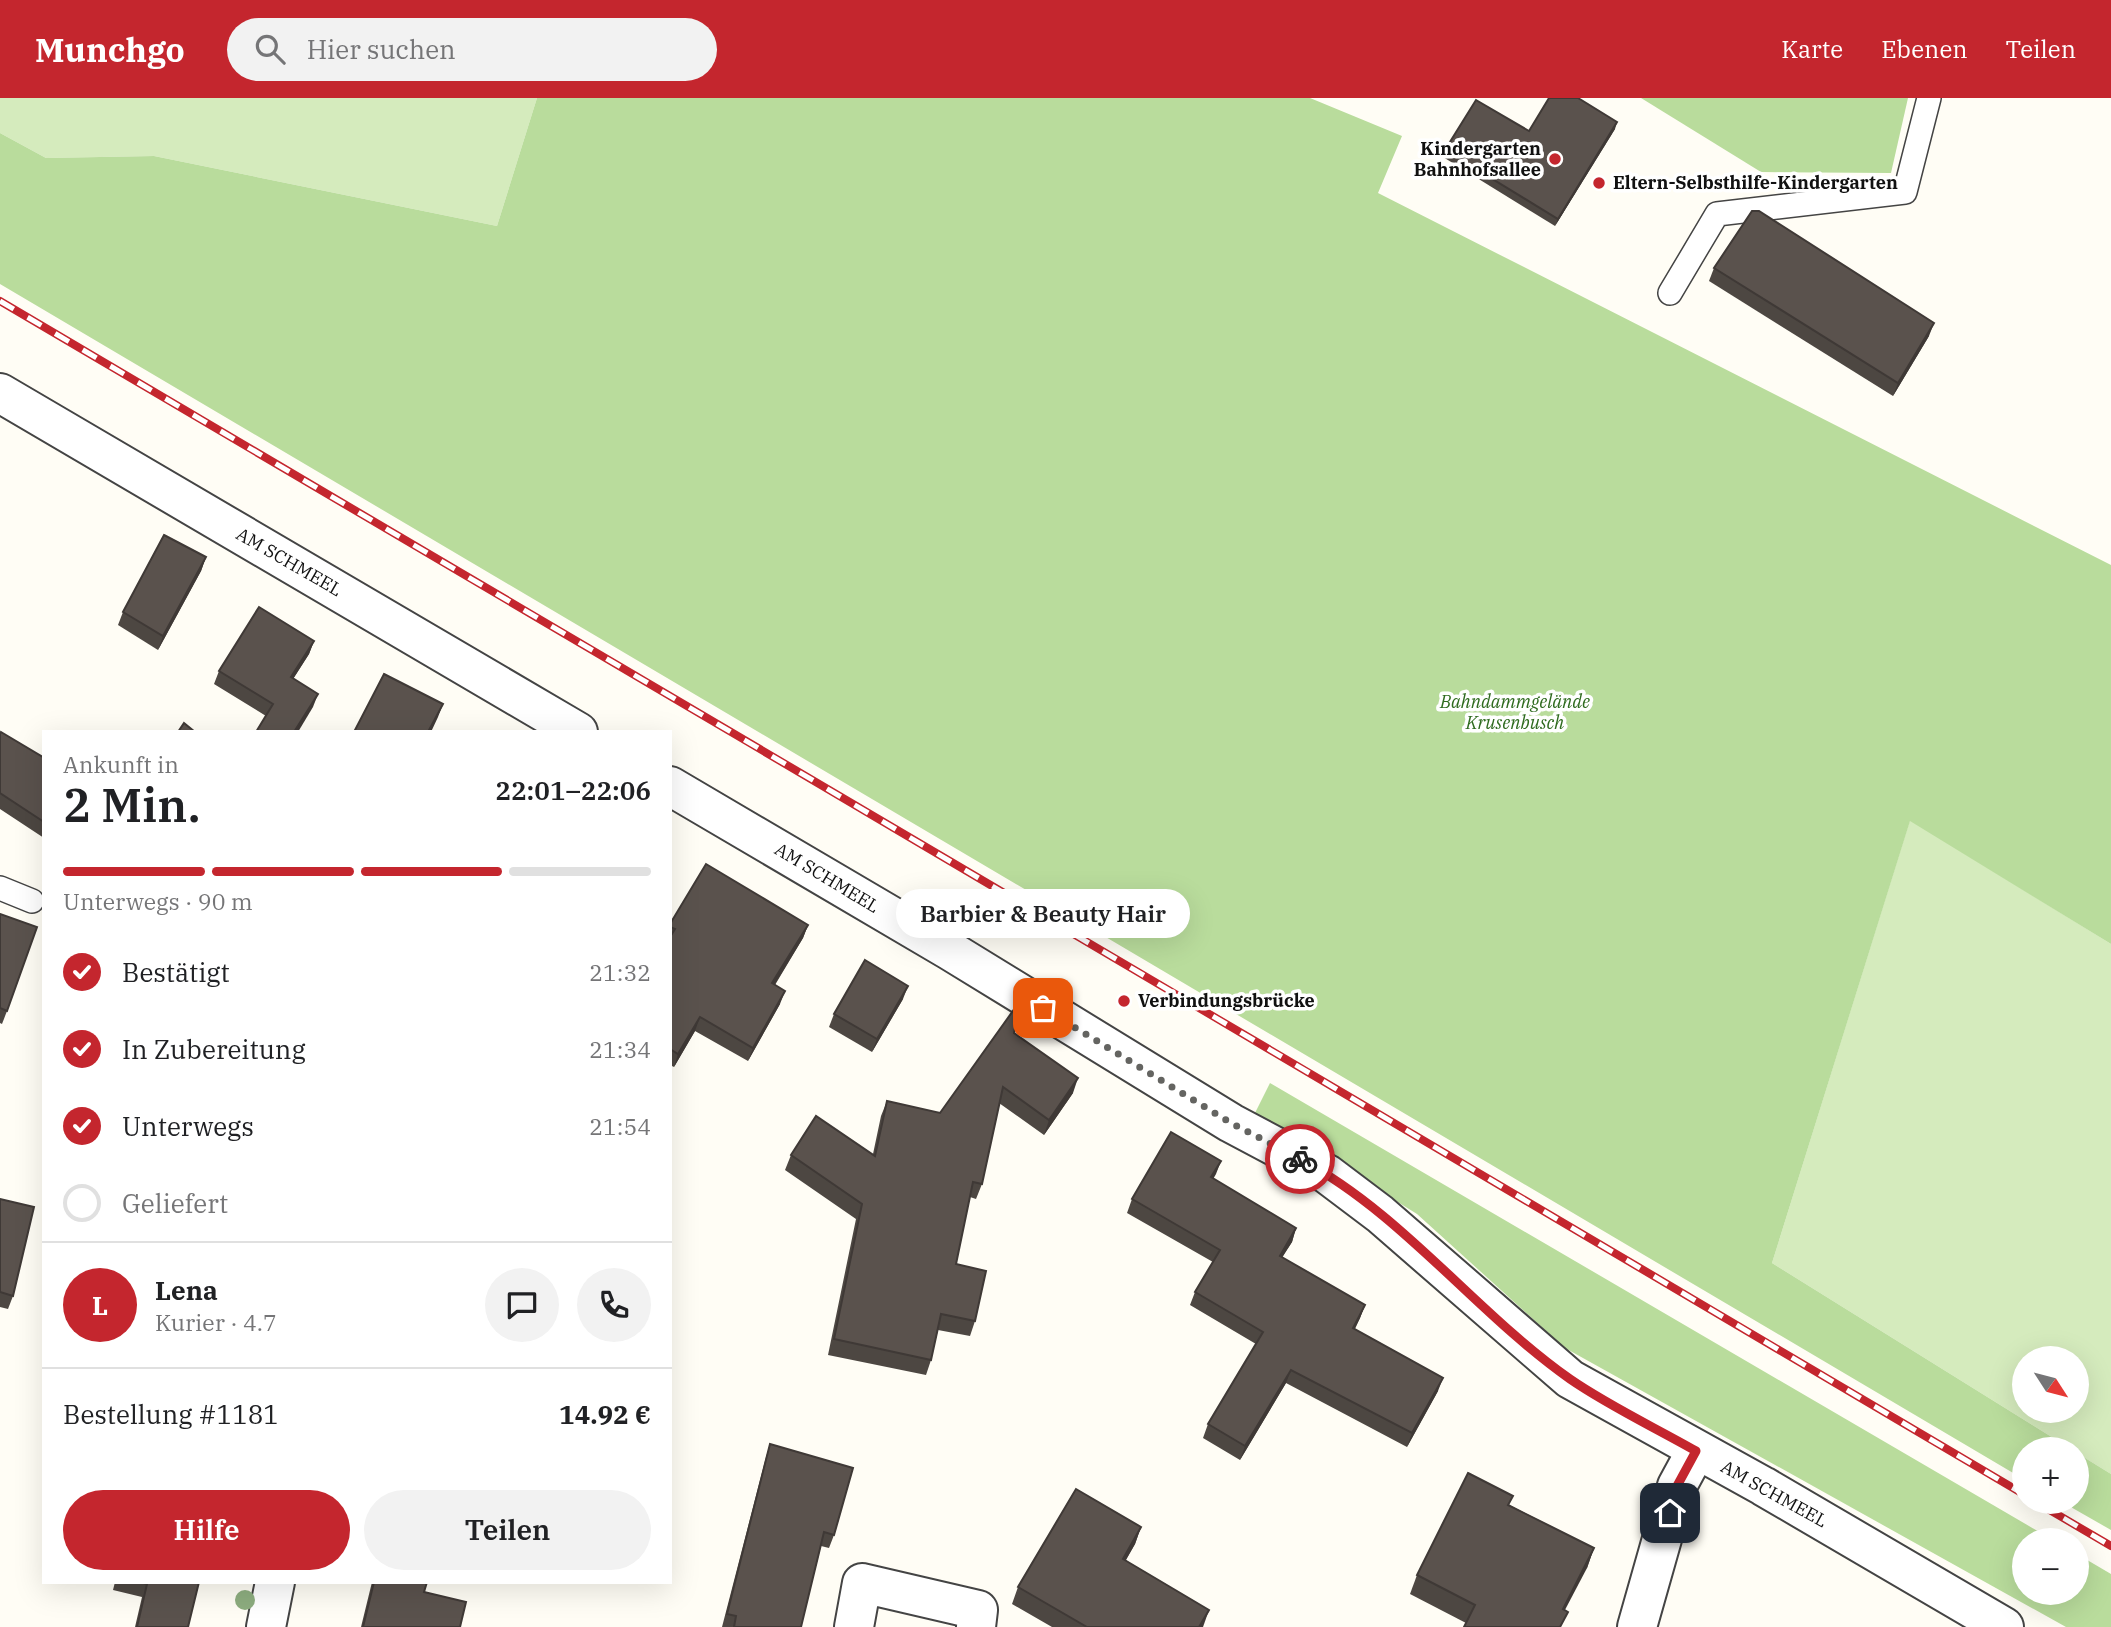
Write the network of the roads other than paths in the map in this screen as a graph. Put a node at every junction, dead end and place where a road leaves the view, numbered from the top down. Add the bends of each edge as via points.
1 (1929, 98) edge
2 (1670, 293) dead end
3 (0, 393) edge
4 (575, 730) edge
5 (672, 787) edge
6 (0, 888) edge
7 (32, 901) dead end
8 (1696, 1451) junction
9 (275, 1584) edge
10 (266, 1627) edge
11 (854, 1627) edge
12 (976, 1627) edge
13 (1637, 1627) edge
14 (2004, 1627) edge

1 - 2 lane via 1905,192 1717,214
3 - 4 street, AM SCHMEEL
5 - 8 street, AM SCHMEEL via 1231,1123 1327,1174 1380,1214 1570,1379
6 - 7 lane
8 - 13 street via 1677,1486
8 - 14 street, AM SCHMEEL
9 - 10 street
11 - 12 street via 862,1583 978,1609

